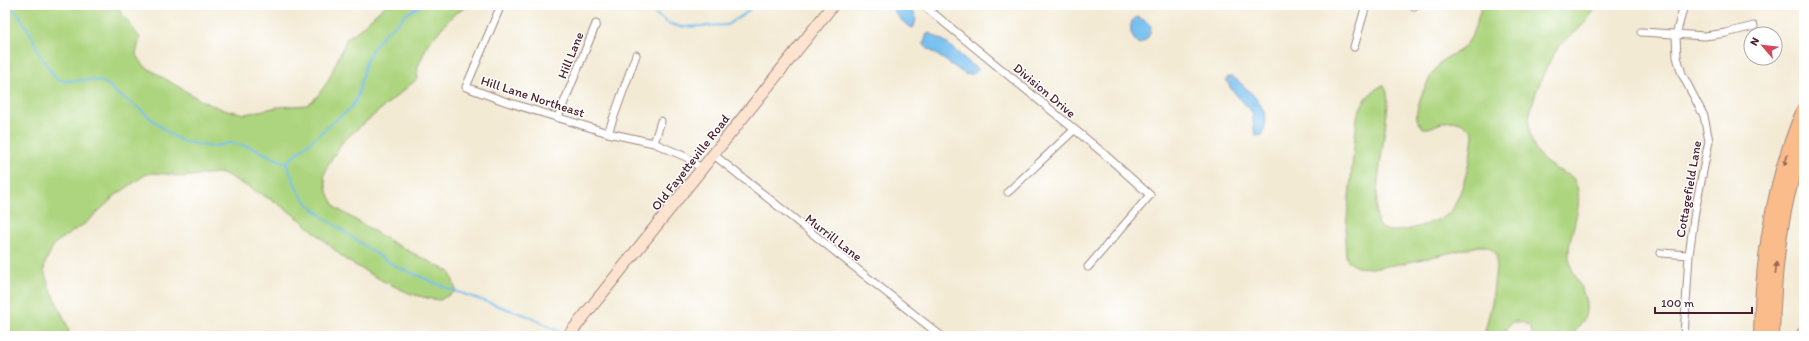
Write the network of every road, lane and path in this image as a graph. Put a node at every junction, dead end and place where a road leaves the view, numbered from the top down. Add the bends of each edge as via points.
1 (501, 5) edge
2 (833, 5) edge
3 (923, 5) edge
4 (1366, 5) edge
5 (1684, 5) edge
6 (596, 24) dead end
7 (1743, 29) edge
8 (1641, 32) dead end
9 (1676, 35) junction
10 (1354, 47) dead end
11 (636, 55) dead end
12 (1804, 110) edge
13 (558, 117) junction
14 (661, 121) dead end
15 (1074, 130) junction
16 (608, 133) junction
17 (654, 143) junction
18 (1804, 145) edge
19 (714, 155) junction
20 (702, 169) junction
21 (1008, 192) dead end
22 (1661, 253) dead end
23 (1689, 255) junction
24 (1088, 267) dead end
25 (568, 336) edge
26 (941, 336) edge
27 (1684, 336) edge
28 (1768, 336) edge

1 - 13 street, Hill Lane Northeast via 466,87
2 - 19 street, Old Fayetteville Road
3 - 15 street, Division Drive
4 - 10 street
5 - 9 street, Cottagefield Lane
6 - 13 street, Hill Lane
7 - 9 street via 1715,35
8 - 9 street
9 - 23 street, Cottagefield Lane via 1679,65 1704,116 1709,141
11 - 16 street
12 -> 28 highway via 1786,162 1772,216 1764,270
13 - 16 street, Hill Lane Northeast
14 - 17 street
15 - 21 street
15 - 24 street, Division Drive via 1150,195
16 - 17 street, Hill Lane Northeast
17 - 20 street via 686,157
28 -> 18 highway via 1784,219
19 - 20 street, Old Fayetteville Road
19 - 26 street, Murrill Lane
20 - 25 street, Old Fayetteville Road
22 - 23 street
23 - 27 street, Cottagefield Lane

